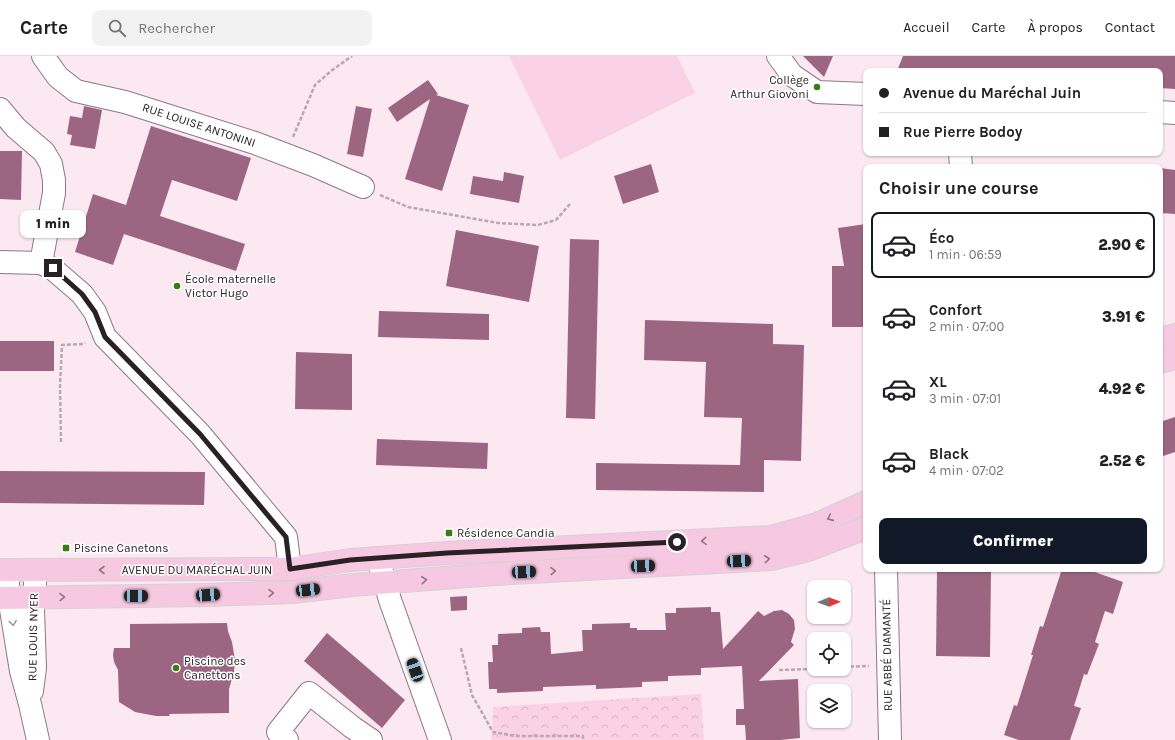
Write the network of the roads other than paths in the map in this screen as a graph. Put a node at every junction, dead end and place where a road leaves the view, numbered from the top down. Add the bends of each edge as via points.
1 (43, 56) edge
2 (778, 56) edge
3 (863, 94) edge
4 (0, 109) edge
5 (1163, 112) edge
6 (1175, 113) edge
7 (363, 187) road end
8 (0, 262) edge
9 (41, 263) junction
10 (1175, 335) edge
11 (1163, 338) edge
12 (1175, 358) edge
13 (1163, 361) edge
14 (863, 503) edge
15 (863, 529) edge
16 (378, 558) junction
17 (290, 569) junction
18 (3, 570) edge
19 (36, 570) junction
20 (886, 572) edge
21 (385, 583) junction
22 (4, 598) edge
23 (33, 598) junction
24 (30, 704) junction
25 (347, 734) edge
26 (38, 740) edge
27 (287, 740) edge
28 (371, 740) edge
29 (440, 740) edge
30 (890, 740) edge

1 - 7 street, RUE LOUISE ANTONINI via 58,77 76,91 125,102 255,143
2 - 3 street via 792,75 817,92
4 - 9 street via 16,128 44,152 51,164 54,193
5 - 6 street
8 - 9 street
9 - 17 street via 53,268 82,294 95,312 105,337 200,434 286,537
10 - 11 main road
12 - 13 main road
14 -> 16 main road, AVENUE DU MARÉCHAL JUIN via 817,524 771,537
21 -> 15 main road, AVENUE DU MARÉCHAL JUIN via 495,574 771,559 808,550
16 - 17 main road, AVENUE DU MARÉCHAL JUIN
16 - 21 street
17 -> 19 main road, AVENUE DU MARÉCHAL JUIN
18 - 19 main road, AVENUE DU MARÉCHAL JUIN
18 - 22 street, RUE LOUIS NYER
19 - 23 street, RUE LOUIS NYER
20 - 30 street, RUE ABBÉ DIAMANTÉ
23 -> 21 main road, AVENUE DU MARÉCHAL JUIN via 293,592
21 - 29 street
22 - 23 main road, AVENUE DU MARÉCHAL JUIN
22 -> 24 street, RUE LOUIS NYER
23 - 24 street, RUE LOUIS NYER via 35,668
24 - 26 street, RUE LOUIS NYER
25 - 27 street via 310,693 278,732
25 - 28 street

